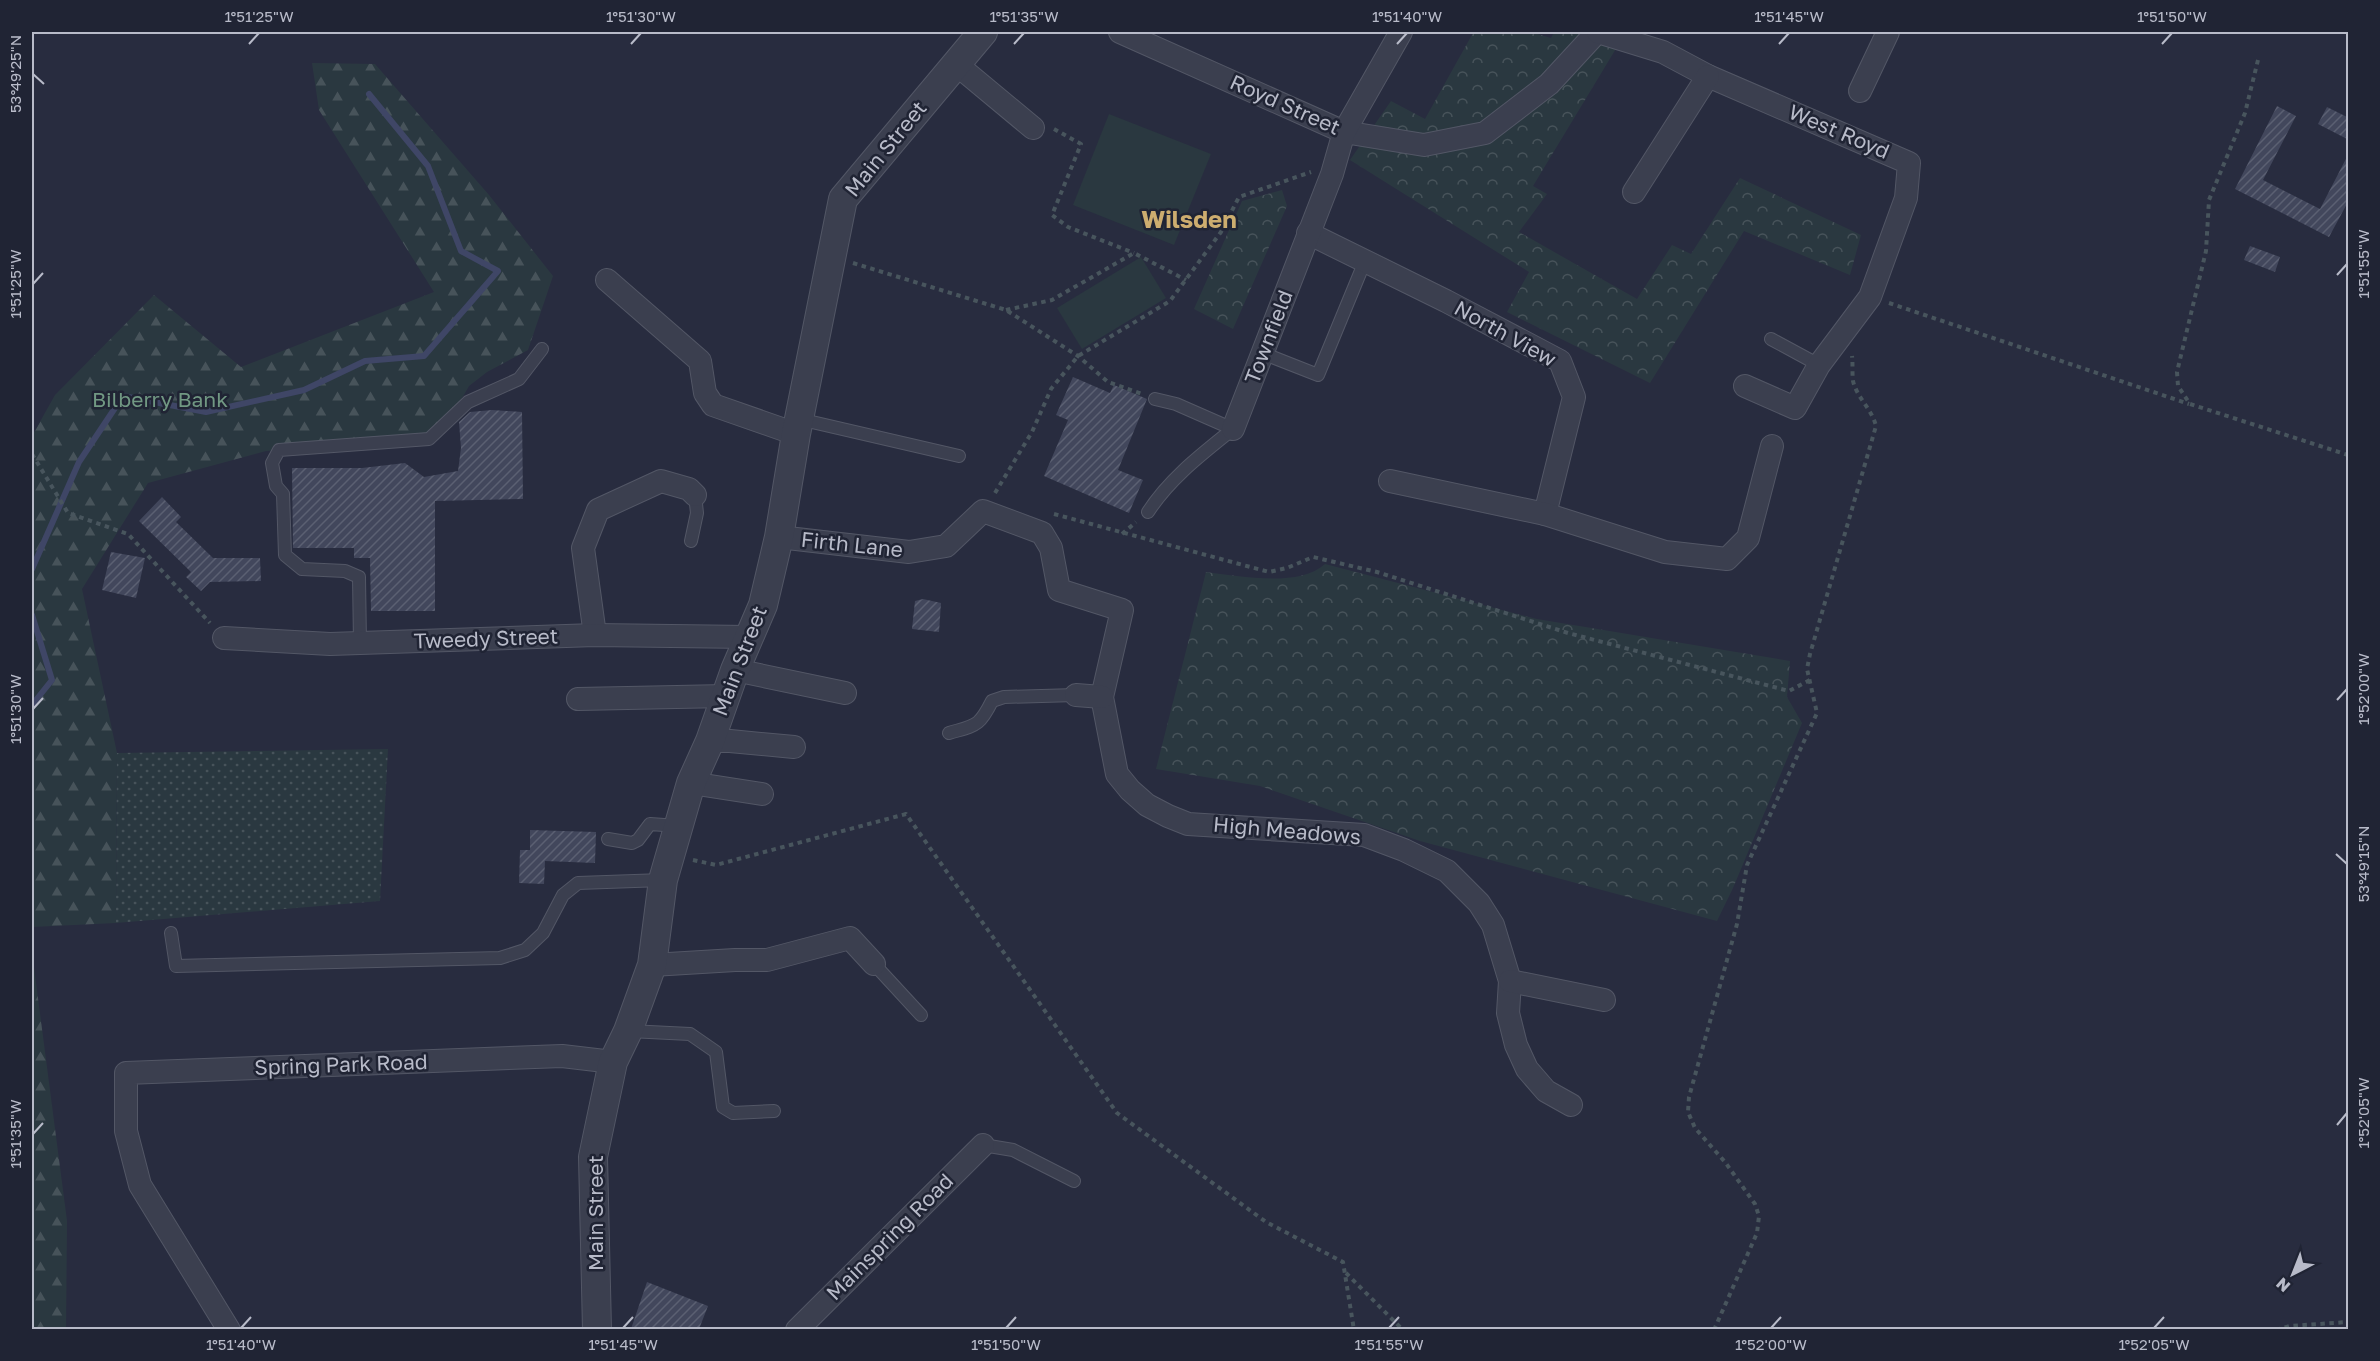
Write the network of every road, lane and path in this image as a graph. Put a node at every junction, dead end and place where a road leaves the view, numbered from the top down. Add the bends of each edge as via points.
1 (1120, 32) edge
2 (1401, 32) edge
3 (1597, 32) edge
4 (1888, 32) edge
5 (970, 43) edge
6 (2258, 60) dead end
7 (1708, 76) junction
8 (1860, 91) dead end
9 (1034, 128) joint
10 (1344, 132) junction
11 (1332, 174) junction
12 (1634, 192) dead end
13 (1308, 233) junction
14 (1134, 253) junction
15 (830, 255) junction
16 (1365, 261) junction
17 (607, 280) dead end
18 (1186, 280) junction
19 (1870, 297) junction
20 (1006, 310) junction
21 (1850, 325) junction
22 (1771, 339) dead end
23 (542, 349) dead end
24 (1262, 353) junction
25 (1078, 356) junction
26 (1819, 365) junction
27 (1745, 386) dead end
28 (1155, 399) joint
29 (2190, 404) junction
30 (798, 426) junction
31 (1233, 429) junction
32 (1772, 446) dead end
33 (32, 454) edge
34 (2349, 455) edge
35 (959, 456) dead end
36 (1390, 481) dead end
37 (695, 495) joint
38 (983, 511) junction
39 (1148, 512) dead end
40 (1048, 513) dead end
41 (1545, 514) junction
42 (779, 537) junction
43 (691, 541) dead end
44 (595, 635) junction
45 (748, 637) junction
46 (224, 638) joint
47 (360, 643) junction
48 (1810, 680) junction
49 (730, 683) junction
50 (845, 693) dead end
51 (1076, 695) joint
52 (1102, 697) junction
53 (578, 699) dead end
54 (949, 733) dead end
55 (710, 741) junction
56 (794, 747) dead end
57 (691, 783) junction
58 (762, 794) dead end
59 (678, 826) junction
60 (608, 839) dead end
61 (666, 868) junction
62 (171, 933) dead end
63 (874, 964) joint
64 (652, 965) junction
65 (1510, 981) junction
66 (1604, 1000) dead end
67 (921, 1015) dead end
68 (628, 1031) junction
69 (613, 1062) junction
70 (1571, 1105) dead end
71 (774, 1111) dead end
72 (983, 1145) joint
73 (1074, 1181) dead end
74 (1345, 1273) junction
75 (2349, 1322) edge
76 (229, 1329) edge
77 (597, 1329) edge
78 (797, 1329) edge
79 (1354, 1329) edge
80 (1403, 1329) edge
81 (1714, 1329) edge
82 (2276, 1329) edge

1 - 10 street, Royd Street
2 - 10 street, Townfield
3 - 7 street, West Royd via 1663,52
3 - 10 street, Royd Street via 1550,84 1485,133 1424,145
4 - 8 street
5 - 9 street
5 - 15 street, Main Street via 843,199
6 - 29 path via 2245,113 2209,200 2206,251 2177,372 2178,386
7 - 12 street
7 - 19 street, West Royd via 1909,163 1906,198
9 - 14 path via 1041,122 1081,144 1053,215 1068,227
10 - 11 street, Townfield
11 - 13 street, Townfield
11 - 18 path via 1313,171 1239,198 1221,232
13 - 16 street, North View
13 - 24 street, Townfield
14 - 18 path
14 - 20 path via 1052,300
15 - 20 path
15 - 30 street, Main Street
16 - 24 lane via 1318,375
16 - 41 street, North View via 1560,361 1575,397
17 - 30 street via 700,361 705,393 713,405
18 - 25 path via 1170,302
19 - 21 street, West Royd
19 - 29 path
20 - 25 path
21 - 26 street, West Royd
21 - 48 path via 1853,381 1876,426 1810,654
22 - 26 lane
23 - 47 lane via 519,379 468,402 429,439 279,450 272,463 276,486 283,494 285,555 302,569 345,571 358,578
24 - 31 street, Townfield
25 - 28 path via 1108,382
25 - 38 path via 1051,389 1032,432
26 - 27 street, West Royd via 1795,408
28 - 31 lane
29 - 34 path
30 - 35 lane
30 - 42 street, Main Street
31 - 39 lane via 1191,463
32 - 41 street via 1748,538 1727,559 1665,552
33 - 46 path via 68,513 128,534
36 - 41 street
37 - 43 lane via 697,513
37 - 44 street via 689,489 661,482 598,510 583,548
38 - 42 street, Firth Lane via 946,546 909,552
38 - 52 street via 1042,533 1051,548 1059,590 1122,610
40 - 48 path via 1269,572 1313,556 1377,572 1568,633 1789,691
42 - 45 street, Main Street via 763,605
44 - 45 street, Tweedy Street
44 - 47 street, Tweedy Street
45 - 49 street, Main Street
46 - 47 street, Tweedy Street
48 - 81 path via 1817,713 1747,865 1737,924 1689,1097 1688,1112 1695,1128 1725,1162 1755,1204 1759,1216 1757,1233
49 - 50 street
49 - 53 street
49 - 55 street, Main Street
51 - 52 street
51 - 54 lane via 1004,697 992,701 982,720
52 - 65 street, High Meadows via 1118,774 1147,805 1188,824 1364,835 1404,850 1447,871 1479,903 1492,925
55 - 56 street
55 - 57 street, Main Street
57 - 58 street
57 - 59 street, Main Street
59 - 60 lane via 650,824 632,843
59 - 61 street, Main Street
61 - 62 lane via 578,883 563,895 543,933 525,950 500,958 176,966
61 - 64 street, Main Street
61 - 74 path via 716,865 906,814 1117,1113 1266,1222 1343,1262
63 - 64 street via 850,938 767,960
63 - 67 lane
64 - 68 street, Main Street
65 - 66 street
65 - 70 street, High Meadows via 1508,1013 1516,1046 1527,1069 1546,1091
68 - 69 street, Main Street
68 - 71 lane via 690,1034 717,1052 723,1107 733,1113
69 - 76 street, Spring Park Road via 562,1056 126,1073 126,1131 140,1185
69 - 77 street, Main Street via 593,1157
72 - 73 lane via 1013,1150
72 - 78 street, Mainspring Road
74 - 79 path
74 - 80 path
75 - 82 path

